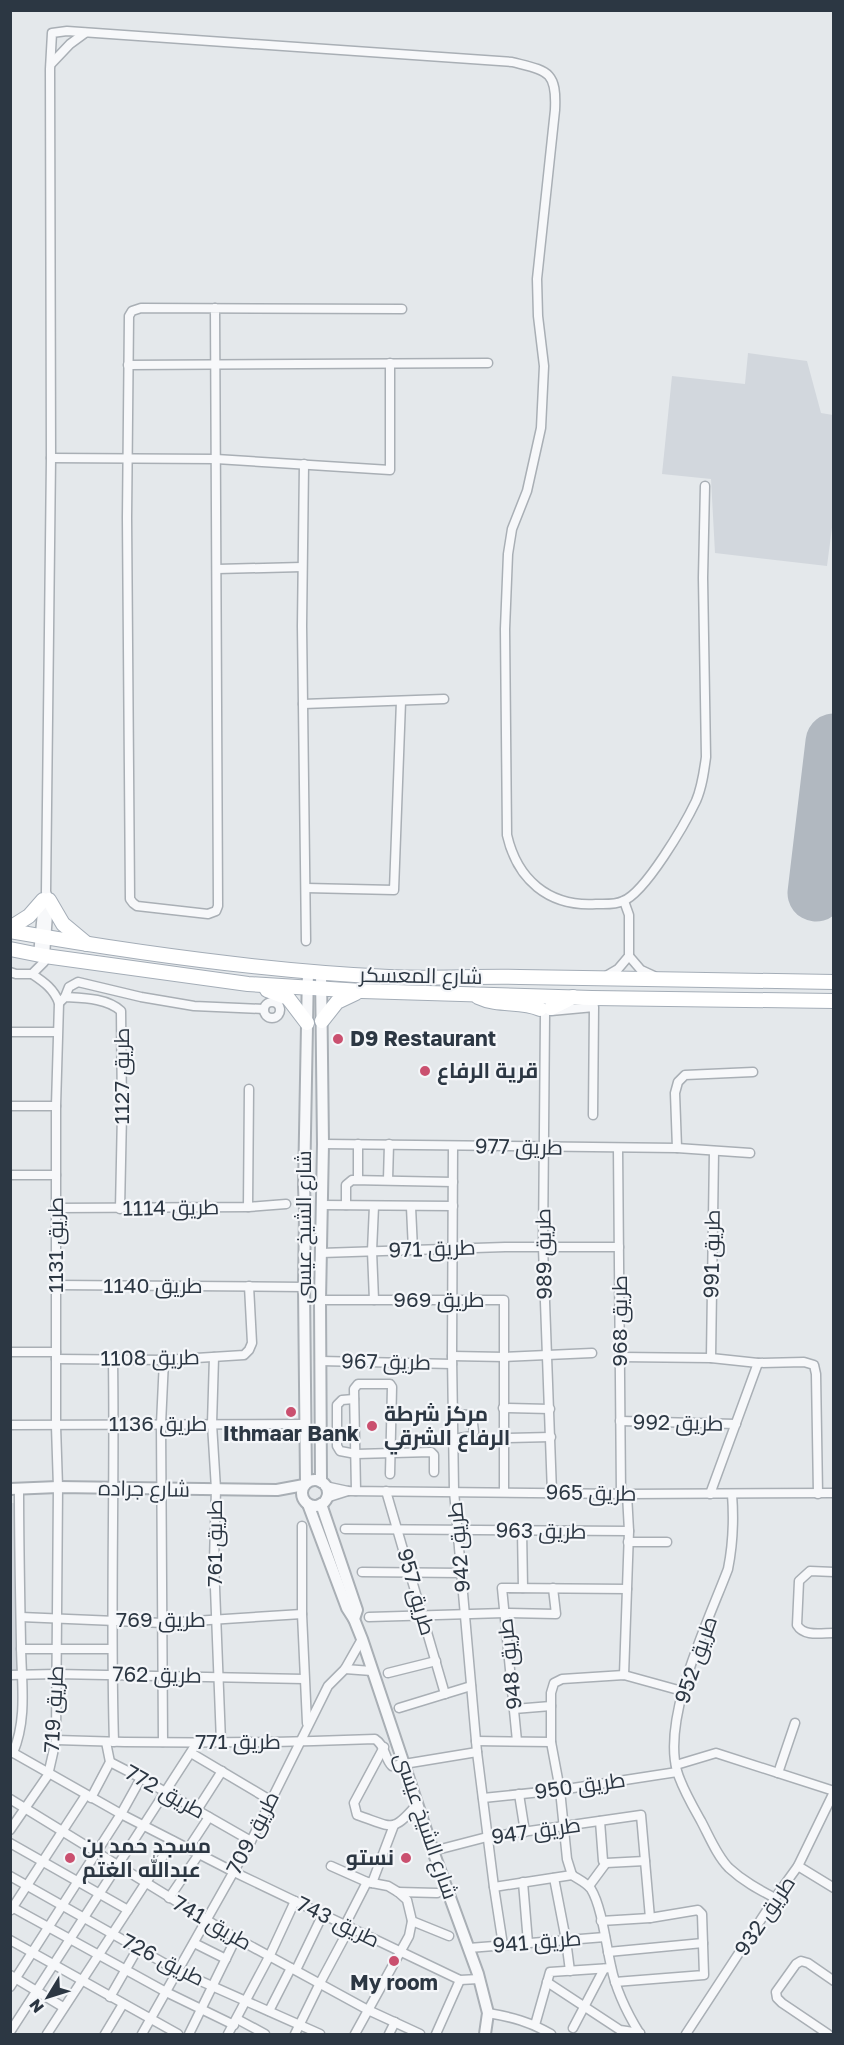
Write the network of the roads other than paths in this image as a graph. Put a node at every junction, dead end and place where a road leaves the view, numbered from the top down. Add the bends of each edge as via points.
1 (85, 33) junction
2 (51, 64) junction
3 (214, 308) junction
4 (402, 309) dead end
5 (215, 363) junction
6 (390, 363) junction
7 (488, 363) dead end
8 (128, 365) junction
9 (51, 458) junction
10 (128, 458) junction
11 (216, 459) junction
12 (304, 464) junction
13 (705, 486) dead end
14 (302, 567) junction
15 (217, 569) junction
16 (444, 699) dead end
17 (401, 701) junction
18 (303, 704) junction
19 (306, 888) junction
20 (46, 898) junction
21 (624, 901) junction
22 (10, 929) edge
23 (43, 937) junction
24 (306, 941) dead end
25 (89, 946) junction
26 (10, 949) edge
27 (41, 956) junction
28 (629, 956) junction
29 (10, 972) edge
30 (315, 972) junction
31 (32, 974) junction
32 (602, 979) junction
33 (660, 980) junction
34 (834, 982) edge
35 (248, 984) junction
36 (315, 988) junction
37 (362, 991) junction
38 (120, 992) junction
39 (471, 993) junction
40 (573, 997) junction
41 (62, 1000) junction
42 (834, 1001) edge
43 (264, 1009) dead end
44 (121, 1011) junction
45 (547, 1011) junction
46 (322, 1021) junction
47 (307, 1023) junction
48 (10, 1032) edge
49 (57, 1032) junction
50 (753, 1072) dead end
51 (249, 1089) dead end
52 (10, 1106) edge
53 (56, 1106) junction
54 (592, 1115) dead end
55 (323, 1144) junction
56 (358, 1144) junction
57 (389, 1144) junction
58 (453, 1146) junction
59 (544, 1147) junction
60 (618, 1148) junction
61 (677, 1148) junction
62 (714, 1151) junction
63 (750, 1152) dead end
64 (10, 1175) edge
65 (56, 1175) junction
66 (358, 1179) junction
67 (388, 1180) junction
68 (453, 1182) junction
69 (286, 1204) dead end
70 (322, 1205) junction
71 (346, 1205) junction
72 (374, 1206) junction
73 (453, 1206) junction
74 (248, 1207) junction
75 (411, 1207) junction
76 (56, 1208) junction
77 (120, 1209) junction
78 (543, 1247) junction
79 (619, 1247) junction
80 (453, 1249) junction
81 (412, 1250) junction
82 (372, 1251) junction
83 (321, 1253) junction
84 (56, 1285) junction
85 (249, 1286) junction
86 (304, 1287) junction
87 (320, 1300) junction
88 (374, 1300) junction
89 (452, 1302) junction
90 (10, 1352) edge
91 (592, 1353) dead end
92 (548, 1355) junction
93 (56, 1356) junction
94 (214, 1357) junction
95 (505, 1357) junction
96 (620, 1357) junction
97 (711, 1358) junction
98 (113, 1360) junction
99 (164, 1360) junction
100 (452, 1360) junction
101 (321, 1361) junction
102 (758, 1363) junction
103 (354, 1399) junction
104 (503, 1408) junction
105 (550, 1409) junction
106 (453, 1414) junction
107 (620, 1422) junction
108 (114, 1424) junction
109 (162, 1424) junction
110 (212, 1424) junction
111 (305, 1424) junction
112 (736, 1424) junction
113 (10, 1425) edge
114 (56, 1426) junction
115 (551, 1437) junction
116 (503, 1438) junction
117 (453, 1439) junction
118 (390, 1453) junction
119 (356, 1454) junction
120 (434, 1472) dead end
121 (390, 1474) dead end
122 (305, 1484) junction
123 (323, 1484) junction
124 (58, 1487) junction
125 (15, 1489) edge
126 (114, 1489) junction
127 (163, 1489) junction
128 (216, 1489) junction
129 (277, 1490) junction
130 (352, 1491) junction
131 (386, 1491) junction
132 (454, 1491) junction
133 (504, 1492) junction
134 (552, 1493) junction
135 (834, 1493) edge
136 (624, 1494) junction
137 (710, 1494) junction
138 (732, 1494) junction
139 (818, 1494) junction
140 (305, 1500) junction
141 (324, 1501) junction
142 (302, 1526) dead end
143 (345, 1529) dead end
144 (398, 1529) junction
145 (459, 1530) junction
146 (522, 1530) junction
147 (628, 1531) junction
148 (628, 1542) junction
149 (667, 1542) dead end
150 (362, 1572) dead end
151 (410, 1572) junction
152 (834, 1572) edge
153 (461, 1573) junction
154 (523, 1588) junction
155 (554, 1588) junction
156 (627, 1589) junction
157 (505, 1613) junction
158 (302, 1614) junction
159 (465, 1614) junction
160 (423, 1615) junction
161 (21, 1617) junction
162 (369, 1617) dead end
163 (56, 1618) junction
164 (354, 1619) junction
165 (216, 1620) junction
166 (112, 1621) junction
167 (163, 1623) junction
168 (834, 1633) edge
169 (362, 1639) junction
170 (56, 1648) junction
171 (21, 1649) junction
172 (111, 1650) junction
173 (436, 1661) junction
174 (345, 1669) junction
175 (372, 1671) junction
176 (388, 1672) dead end
177 (56, 1674) junction
178 (10, 1675) edge
179 (22, 1675) junction
180 (112, 1675) junction
181 (624, 1675) junction
182 (162, 1676) junction
183 (217, 1676) junction
184 (304, 1679) junction
185 (471, 1686) junction
186 (682, 1691) junction
187 (445, 1694) junction
188 (551, 1706) junction
189 (399, 1708) dead end
190 (514, 1709) junction
191 (795, 1723) dead end
192 (308, 1724) junction
193 (56, 1740) junction
194 (198, 1741) junction
195 (477, 1741) junction
196 (517, 1741) junction
197 (110, 1742) junction
198 (221, 1742) junction
199 (301, 1742) junction
200 (551, 1742) junction
201 (163, 1743) junction
202 (384, 1747) junction
203 (11, 1752) edge
204 (477, 1752) junction
205 (190, 1753) junction
206 (402, 1760) junction
207 (110, 1762) junction
208 (677, 1768) junction
209 (222, 1771) junction
210 (778, 1773) junction
211 (48, 1775) junction
212 (141, 1778) junction
213 (560, 1790) junction
214 (165, 1792) junction
215 (834, 1792) edge
216 (519, 1794) junction
217 (88, 1796) junction
218 (483, 1798) junction
219 (10, 1799) edge
220 (270, 1800) junction
221 (418, 1803) junction
222 (26, 1808) junction
223 (197, 1810) junction
224 (121, 1814) junction
225 (209, 1817) junction
226 (600, 1821) junction
227 (144, 1825) junction
228 (394, 1826) junction
229 (563, 1827) junction
230 (10, 1830) edge
231 (63, 1832) junction
232 (525, 1832) junction
233 (487, 1837) junction
234 (173, 1841) junction
235 (251, 1841) junction
236 (10, 1843) edge
237 (188, 1849) junction
238 (96, 1851) junction
239 (433, 1851) junction
240 (199, 1854) junction
241 (645, 1861) junction
242 (44, 1862) junction
243 (606, 1863) junction
244 (118, 1864) junction
245 (331, 1866) dead end
246 (798, 1866) junction
247 (234, 1872) junction
248 (572, 1875) junction
249 (10, 1876) edge
250 (554, 1878) junction
251 (78, 1881) junction
252 (523, 1882) junction
253 (146, 1883) junction
254 (370, 1883) junction
255 (27, 1886) junction
256 (589, 1886) junction
257 (494, 1887) junction
258 (834, 1888) edge
259 (398, 1892) junction
260 (100, 1893) junction
261 (437, 1893) dead end
262 (169, 1898) junction
263 (774, 1898) junction
264 (295, 1901) junction
265 (63, 1906) junction
266 (11, 1908) edge
267 (128, 1910) junction
268 (323, 1914) junction
269 (84, 1918) junction
270 (650, 1918) junction
271 (205, 1920) junction
272 (412, 1921) junction
273 (601, 1921) junction
274 (348, 1926) junction
275 (50, 1927) junction
276 (112, 1934) junction
277 (449, 1936) dead end
278 (605, 1936) junction
279 (236, 1938) junction
280 (70, 1939) junction
281 (10, 1940) edge
282 (566, 1940) junction
283 (194, 1943) junction
284 (528, 1943) junction
285 (703, 1943) junction
286 (503, 1945) junction
287 (138, 1948) junction
288 (469, 1948) junction
289 (400, 1952) junction
290 (608, 1952) junction
291 (32, 1953) junction
292 (98, 1954) junction
293 (270, 1955) junction
294 (226, 1959) junction
295 (54, 1965) junction
296 (293, 1969) junction
297 (607, 1969) junction
298 (126, 1970) junction
299 (178, 1971) junction
300 (570, 1971) junction
301 (13, 1977) edge
302 (479, 1979) junction
303 (81, 1980) junction
304 (460, 1980) junction
305 (834, 1981) edge
306 (547, 1982) junction
307 (615, 1982) junction
308 (320, 1983) junction
309 (213, 1986) junction
310 (10, 1987) edge
311 (36, 1991) junction
312 (166, 1992) junction
313 (111, 1997) junction
314 (246, 2001) junction
315 (123, 2004) junction
316 (63, 2007) junction
317 (584, 2008) junction
318 (201, 2009) junction
319 (368, 2010) junction
320 (269, 2011) junction
321 (488, 2013) junction
322 (151, 2020) junction
323 (235, 2022) junction
324 (395, 2022) junction
325 (299, 2025) junction
326 (535, 2025) junction
327 (573, 2028) dead end
328 (10, 2032) edge
329 (47, 2034) edge
330 (105, 2034) edge
331 (142, 2034) edge
332 (178, 2034) edge
333 (189, 2034) edge
334 (228, 2034) edge
335 (265, 2034) edge
336 (295, 2034) edge
337 (320, 2034) edge
338 (355, 2034) edge
339 (389, 2034) edge
340 (420, 2034) edge
341 (436, 2034) edge
342 (485, 2034) edge
343 (551, 2034) edge
344 (627, 2034) edge
345 (640, 2034) edge
346 (689, 2034) edge
347 (828, 2034) edge

1 - 2 street
1 - 2 street via 52,33
1 - 21 street via 512,62 543,70 554,80 555,110 537,279 544,366 541,428 508,554 504,629 507,835 520,870 545,893 565,902 589,905
2 - 9 street
3 - 4 street
3 - 5 street
3 - 8 street via 135,309 128,319
5 - 6 street
5 - 8 street
5 - 11 street
6 - 7 street
6 - 12 street via 390,470
8 - 10 street
9 - 10 street
9 - 20 street
10 - 11 street
10 - 15 street via 130,899 137,906 208,914 218,908
11 - 12 street
11 - 15 street
12 - 14 street
13 - 21 street via 706,757 702,783 678,833 641,888
14 - 15 street
14 - 18 street
16 - 17 street
17 - 18 street
17 - 19 street via 394,890
18 - 19 street
19 - 24 street
20 - 22 main road
20 - 23 street
20 - 25 main road via 63,924
21 - 28 street via 629,915
22 - 23 main road, شارع المعسكر
23 - 25 main road, شارع المعسكر
23 - 27 street
25 - 30 main road, شارع المعسكر
26 - 27 main road, شارع المعسكر
27 - 31 street via 44,962
27 - 35 main road, شارع المعسكر
28 - 32 street
28 - 33 street via 641,970
29 - 31 street
30 - 32 main road, شارع المعسكر
30 - 36 street, شارع الشيخ عيسى
31 - 41 street
32 - 33 main road, شارع المعسكر
33 - 34 main road, شارع المعسكر
35 - 36 main road, شارع المعسكر
35 - 47 main road via 288,998
36 - 37 main road, شارع المعسكر
36 - 46 street, شارع الشيخ عيسى
36 - 47 street, شارع الشيخ عيسى
37 - 39 main road, شارع المعسكر
37 - 46 main road via 342,998
38 - 41 street via 78,982 69,987
38 - 43 street via 194,1006
38 - 44 street
39 - 40 main road, شارع المعسكر
39 - 45 main road via 495,1004 528,1005
40 - 42 main road, شارع المعسكر
40 - 45 main road
41 - 44 street, طريق 1127 via 106,1002
41 - 49 street, طريق 1131
44 - 77 street, طريق 1127
45 - 54 street via 594,1007
45 - 59 street, طريق 989
46 - 55 street, شارع الشيخ عيسى
47 - 86 street, شارع الشيخ عيسى
48 - 49 street
49 - 53 street, طريق 1131
50 - 61 street via 686,1075 678,1082
51 - 74 street
52 - 53 street
53 - 65 street, طريق 1131
55 - 56 street, طريق 977
55 - 70 street, شارع الشيخ عيسى
56 - 57 street, طريق 977
56 - 66 street
57 - 58 street, طريق 977
57 - 67 street
58 - 59 street, طريق 977
58 - 68 street, طريق 942
59 - 60 street, طريق 977
59 - 78 street, طريق 989
60 - 61 street, طريق 977
60 - 79 street, طريق 968
61 - 62 street, طريق 977
62 - 63 street, طريق 977
62 - 97 street, طريق 991
64 - 65 street
65 - 76 street, طريق 1131
66 - 67 street
66 - 71 street via 346,1185
67 - 68 street
68 - 73 street, طريق 942
69 - 74 street, طريق 1114
70 - 71 street
70 - 83 street, شارع الشيخ عيسى
71 - 72 street
72 - 75 street
72 - 82 street, طريق 969
73 - 75 street
73 - 80 street, طريق 942
74 - 77 street, طريق 1114
75 - 81 street
76 - 77 street, طريق 1114
76 - 84 street, طريق 1131
78 - 79 street, طريق 971
78 - 80 street, طريق 971
78 - 92 street, طريق 989
79 - 96 street, طريق 968
80 - 81 street, طريق 971
80 - 89 street, طريق 942
81 - 82 street, طريق 971
82 - 83 street, طريق 971
82 - 88 street, طريق 969
83 - 87 street, شارع الشيخ عيسى
84 - 85 street, طريق 1140
84 - 93 street, طريق 1131
85 - 86 street, طريق 1140
85 - 94 street, طريق 1108 via 249,1350 244,1355
86 - 111 street, شارع الشيخ عيسى
87 - 88 street, طريق 969
87 - 101 street, شارع الشيخ عيسى
88 - 89 street, طريق 969
89 - 95 street, طريق 969 via 504,1300
89 - 100 street, طريق 942
90 - 93 street, طريق 1108
91 - 92 street, طريق 967
92 - 95 street, طريق 967
92 - 105 street, طريق 989
93 - 98 street, طريق 1108
93 - 114 street, طريق 1131
94 - 99 street, طريق 1108
94 - 110 street, طريق 761
95 - 100 street, طريق 967
95 - 104 street
96 - 97 street
96 - 107 street, طريق 968
97 - 102 street
98 - 99 street, طريق 1108
98 - 108 street
99 - 109 street
100 - 101 street, طريق 967
100 - 106 street, طريق 942
101 - 123 street, شارع الشيخ عيسى
102 - 112 street, طريق 992
102 - 139 street via 814,1365
103 - 118 street via 358,1384 390,1384
103 - 119 street
103 - 119 street via 336,1405 337,1446
104 - 105 street
104 - 116 street
105 - 115 street, طريق 989
106 - 117 street, طريق 942
106 - 117 street via 472,1415 474,1432 472,1436
107 - 112 street, طريق 992
107 - 136 street, طريق 968
108 - 109 street, طريق 1136
108 - 114 street, طريق 1136
108 - 126 street
109 - 110 street, طريق 1136
109 - 127 street
110 - 111 street, طريق 1136
110 - 128 street, طريق 761
111 - 122 street, شارع الشيخ عيسى
112 - 137 street, طريق 992
113 - 114 street, طريق 1136
114 - 124 street, طريق 1131
115 - 116 street
115 - 134 street, طريق 989
116 - 133 street
117 - 132 street, طريق 942
118 - 119 street
118 - 120 street via 431,1452
118 - 121 street
119 - 130 street
122 - 123 street via 313,1480
122 - 129 street
122 - 140 street
123 - 130 street, طريق 965
123 - 141 street
124 - 125 street, شارع جراده
124 - 126 street, شارع جراده
124 - 163 street, طريق 719
125 - 161 street
126 - 127 street, شارع جراده
126 - 166 street
127 - 128 street, شارع جراده
127 - 167 street
128 - 129 street, شارع جراده
128 - 165 street, طريق 761
129 - 140 street
130 - 131 street, طريق 965
130 - 141 street, طريق 965
131 - 132 street, طريق 965
131 - 144 street, طريق 957
132 - 133 street, طريق 965
132 - 145 street, طريق 942
133 - 134 street, طريق 965
134 - 136 street, طريق 965
135 - 139 street, طريق 965
136 - 137 street, طريق 965
136 - 147 street, طريق 968
137 - 138 street, طريق 965
138 - 139 street, طريق 965
138 - 186 street, طريق 952 via 732,1551 728,1569
140 - 141 street via 314,1506
140 - 164 street, شارع الشيخ عيسى
141 - 164 street, شارع الشيخ عيسى via 357,1610
142 - 158 street, طريق 709
143 - 144 street, طريق 963
144 - 145 street, طريق 963
144 - 151 street, طريق 957
145 - 146 street, طريق 963
145 - 153 street, طريق 942
146 - 147 street, طريق 963
146 - 154 street
147 - 148 street, طريق 968
148 - 149 street
148 - 156 street, طريق 968
150 - 151 street
151 - 153 street
151 - 160 street, طريق 957
152 - 168 street via 810,1571 799,1581 797,1625 805,1633
153 - 159 street, طريق 942
154 - 155 street
154 - 157 street, طريق 948 via 502,1588
155 - 156 street
155 - 157 street via 556,1614
156 - 181 street, طريق 968
157 - 159 street
157 - 190 street, طريق 948
158 - 165 street, طريق 769
158 - 184 street, طريق 709
159 - 160 street
159 - 185 street, طريق 942
160 - 162 street
160 - 173 street, طريق 957
161 - 163 street, طريق 769
161 - 171 street
163 - 166 street, طريق 769
163 - 170 street, طريق 719
164 - 169 street, شارع الشيخ عيسى
165 - 167 street, طريق 769
165 - 183 street, طريق 761
166 - 167 street, طريق 769
166 - 172 street
167 - 182 street
169 - 174 street, طريق 709
169 - 175 street, شارع الشيخ عيسى
170 - 171 street
170 - 172 street, طريق 719
170 - 177 street, طريق 719
171 - 179 street
172 - 180 street
173 - 176 street
173 - 187 street, طريق 957
174 - 175 street
174 - 192 street, طريق 709 via 328,1686
175 - 206 street, شارع الشيخ عيسى
177 - 179 street, طريق 762
177 - 180 street, طريق 762
177 - 193 street, طريق 719
178 - 179 street, طريق 762
179 - 203 street via 24,1703 19,1739
180 - 182 street, طريق 762
180 - 197 street
181 - 186 street
181 - 188 street via 562,1679 550,1693
182 - 183 street, طريق 762
182 - 201 street
183 - 184 street, طريق 762
183 - 198 street, طريق 761
184 - 192 street, طريق 709
185 - 187 street
185 - 195 street, طريق 942
186 - 208 street, طريق 952 via 675,1732
187 - 189 street
188 - 190 street
188 - 200 street
190 - 196 street, طريق 948
191 - 210 street
192 - 199 street, طريق 709
193 - 197 street, طريق 771
193 - 211 street, طريق 719
194 - 198 street, طريق 771
194 - 201 street, طريق 771
194 - 205 street
195 - 196 street
195 - 204 street, طريق 942
196 - 200 street
197 - 201 street, طريق 771
197 - 207 street
198 - 199 street, طريق 771
199 - 202 street, طريق 771 via 375,1739
199 - 220 street, طريق 709
200 - 213 street
202 - 206 street via 392,1766
202 - 228 street via 354,1803 357,1815
203 - 211 street, طريق 743
204 - 206 street
204 - 218 street, طريق 942
205 - 209 street, طريق 771
205 - 214 street
206 - 221 street, شارع الشيخ عيسى
207 - 212 street, طريق 772
207 - 217 street
208 - 210 street, طريق 950 via 716,1753
208 - 213 street, طريق 950
208 - 263 street, طريق 952 via 691,1803 727,1866
209 - 220 street, طريق 771
209 - 223 street
210 - 215 street, طريق 950
211 - 217 street, طريق 743
211 - 222 street, طريق 719
212 - 214 street, طريق 772
212 - 224 street
213 - 216 street, طريق 950
213 - 229 street
214 - 223 street, طريق 772
214 - 227 street
215 - 246 street, طريق 932
216 - 218 street, طريق 950
216 - 232 street
217 - 224 street, طريق 743
217 - 231 street
218 - 233 street, طريق 942
219 - 222 street, طريق 741
220 - 235 street, طريق 709
221 - 228 street
221 - 239 street, شارع الشيخ عيسى
222 - 230 street, طريق 719
222 - 231 street, طريق 741
223 - 225 street, طريق 772
224 - 227 street, طريق 743
224 - 238 street
225 - 235 street, طريق 772
225 - 237 street
226 - 229 street, طريق 947
226 - 241 street, طريق 947 via 640,1815
226 - 243 street
227 - 234 street, طريق 743
227 - 244 street
228 - 254 street
229 - 232 street, طريق 947
229 - 248 street
231 - 238 street, طريق 741
231 - 242 street
232 - 233 street, طريق 947
233 - 239 street, طريق 947
233 - 257 street, طريق 942
234 - 237 street, طريق 743
234 - 253 street
235 - 247 street, طريق 709
236 - 242 street
237 - 240 street, طريق 743
238 - 244 street, طريق 741
238 - 251 street
239 - 288 street, شارع الشيخ عيسى
240 - 247 street, طريق 743
240 - 262 street
241 - 243 street
241 - 270 street
242 - 251 street
242 - 255 street
243 - 256 street
244 - 253 street, طريق 741
244 - 260 street
245 - 254 street
246 - 258 street
246 - 263 street, طريق 932
247 - 264 street, طريق 743
247 - 271 street, طريق 709
248 - 250 street
248 - 256 street
249 - 255 street, طريق 726
250 - 252 street
250 - 282 street
251 - 260 street
251 - 265 street
252 - 257 street
252 - 284 street
253 - 262 street, طريق 741
253 - 267 street
254 - 259 street
254 - 274 street
255 - 265 street, طريق 726
255 - 266 street
256 - 273 street
257 - 286 street, طريق 942
259 - 261 street
259 - 272 street via 407,1900
260 - 267 street
260 - 269 street
262 - 271 street, طريق 741
263 - 346 street, طريق 932
264 - 268 street, طريق 743
264 - 293 street
265 - 269 street, طريق 726
265 - 275 street
266 - 275 street
267 - 276 street
268 - 274 street, طريق 743
268 - 296 street
269 - 276 street, طريق 726
269 - 280 street
270 - 273 street, طريق 941
270 - 285 street, طريق 941 via 701,1911
271 - 279 street, طريق 741
271 - 283 street, طريق 709
272 - 277 street
272 - 289 street
273 - 278 street
274 - 289 street, طريق 743
274 - 308 street
275 - 280 street
275 - 291 street
276 - 287 street, طريق 726
276 - 292 street
278 - 282 street, طريق 941
278 - 290 street
279 - 293 street, طريق 741
279 - 294 street
280 - 292 street
280 - 295 street
281 - 291 street
282 - 284 street, طريق 941
282 - 300 street
283 - 294 street
283 - 299 street, طريق 709
284 - 286 street, طريق 941
285 - 290 street, طريق 941
285 - 307 street, طريق 941 via 701,1976
286 - 288 street, طريق 941
287 - 298 street
287 - 299 street, طريق 726
288 - 302 street, شارع الشيخ عيسى
289 - 304 street, طريق 743
289 - 319 street
290 - 297 street
291 - 295 street
291 - 301 street
292 - 298 street
292 - 303 street
293 - 296 street, طريق 741
293 - 314 street
294 - 309 street
295 - 303 street
295 - 311 street
296 - 308 street, طريق 741
296 - 320 street
297 - 300 street
297 - 307 street
297 - 317 street
298 - 312 street
298 - 313 street
299 - 309 street, طريق 726
299 - 312 street, طريق 709
300 - 306 street via 550,1972
301 - 310 street
301 - 311 street
302 - 304 street, طريق 743
302 - 321 street, شارع الشيخ عيسى
303 - 313 street
303 - 316 street
304 - 341 street
305 - 347 street via 801,1961 776,1992 782,2003
306 - 317 street
306 - 326 street
307 - 345 street
308 - 319 street, طريق 741
308 - 325 street
309 - 314 street, طريق 726
309 - 318 street
311 - 316 street
311 - 328 street
312 - 318 street
312 - 322 street, طريق 709
313 - 315 street
314 - 320 street, طريق 726
314 - 323 street
315 - 322 street
315 - 330 street
316 - 329 street
317 - 327 street
317 - 344 street
318 - 323 street
318 - 333 street
319 - 324 street, طريق 741
319 - 338 street
320 - 325 street, طريق 726
321 - 326 street
321 - 342 street, شارع الشيخ عيسى
322 - 331 street, طريق 709
322 - 332 street
323 - 334 street
323 - 335 street
324 - 339 street
324 - 340 street, طريق 741
325 - 336 street
325 - 337 street, طريق 726
326 - 343 street
344 - 345 street

